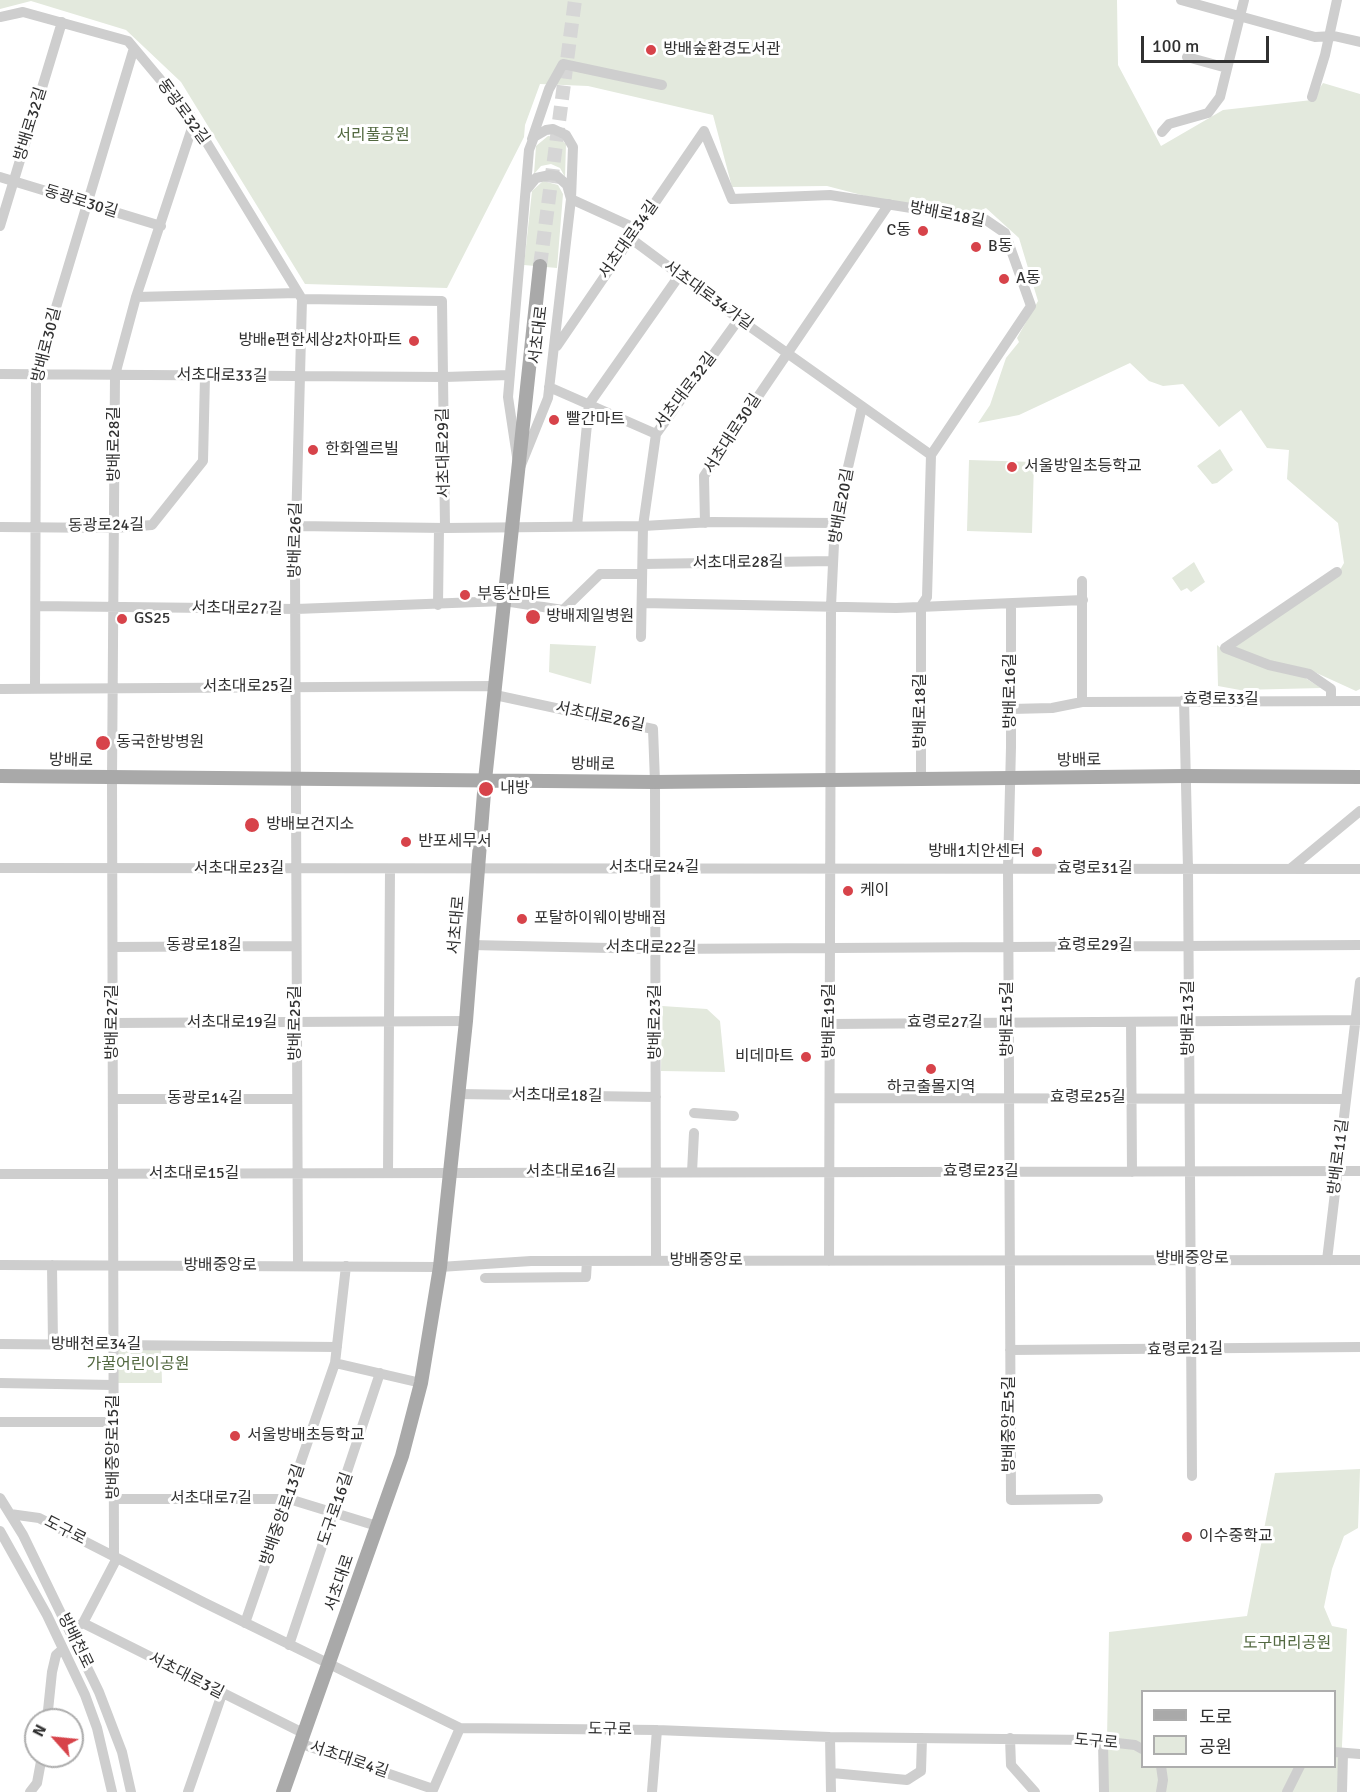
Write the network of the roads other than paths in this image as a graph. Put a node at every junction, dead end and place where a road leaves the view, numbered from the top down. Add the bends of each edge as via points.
1 (1181, 0) edge
2 (1244, 0) edge
3 (1337, 0) edge
4 (1240, 16) junction
5 (0, 17) edge
6 (62, 22) junction
7 (1321, 38) junction
8 (1360, 42) edge
9 (134, 48) junction
10 (1187, 57) dead end
11 (1227, 68) junction
12 (662, 85) dead end
13 (1312, 97) dead end
14 (194, 122) junction
15 (704, 131) joint
16 (1162, 132) dead end
17 (531, 143) junction
18 (0, 177) edge
19 (13, 181) junction
20 (526, 195) junction
21 (571, 199) junction
22 (87, 204) junction
23 (889, 204) junction
24 (0, 226) edge
25 (161, 226) junction
26 (633, 234) junction
27 (540, 266) tunnel mouth
28 (679, 276) junction
29 (300, 296) junction
30 (136, 297) junction
31 (739, 319) junction
32 (555, 348) junction
33 (787, 354) junction
34 (0, 374) edge
35 (36, 374) junction
36 (115, 375) junction
37 (510, 375) junction
38 (205, 376) junction
39 (300, 377) junction
40 (444, 377) junction
41 (549, 387) junction
42 (589, 404) junction
43 (862, 407) junction
44 (656, 434) junction
45 (931, 455) junction
46 (519, 470) junction
47 (705, 523) junction
48 (835, 523) junction
49 (296, 526) junction
50 (577, 526) junction
51 (643, 526) junction
52 (0, 527) edge
53 (36, 527) junction
54 (512, 527) junction
55 (114, 528) junction
56 (442, 528) junction
57 (833, 561) junction
58 (642, 569) junction
59 (1337, 572) dead end
60 (1082, 581) dead end
61 (1083, 600) junction
62 (504, 602) junction
63 (642, 603) junction
64 (1011, 604) junction
65 (438, 605) junction
66 (36, 606) junction
67 (831, 606) junction
68 (921, 606) junction
69 (114, 607) junction
70 (296, 609) junction
71 (641, 637) dead end
72 (296, 686) junction
73 (113, 687) junction
74 (0, 688) edge
75 (36, 688) junction
76 (495, 691) junction
77 (1184, 700) junction
78 (1331, 700) junction
79 (1360, 701) edge
80 (1082, 702) junction
81 (1011, 710) junction
82 (0, 776) edge
83 (1186, 776) junction
84 (1360, 777) edge
85 (112, 778) junction
86 (1010, 778) junction
87 (921, 779) junction
88 (485, 780) junction
89 (830, 780) junction
90 (297, 781) junction
91 (655, 782) junction
92 (1360, 811) edge
93 (0, 868) edge
94 (113, 868) junction
95 (478, 868) junction
96 (656, 868) junction
97 (830, 868) junction
98 (1008, 868) junction
99 (390, 869) junction
100 (1188, 869) junction
101 (1290, 869) junction
102 (1360, 869) edge
103 (295, 870) junction
104 (471, 945) junction
105 (1360, 945) edge
106 (296, 946) junction
107 (1189, 946) junction
108 (113, 947) junction
109 (1008, 947) junction
110 (830, 948) junction
111 (656, 949) junction
112 (1360, 982) edge
113 (1358, 1020) edge
114 (466, 1021) junction
115 (296, 1022) junction
116 (388, 1022) junction
117 (1131, 1022) junction
118 (1189, 1022) junction
119 (113, 1023) junction
120 (1008, 1023) junction
121 (831, 1024) junction
122 (458, 1094) junction
123 (656, 1097) junction
124 (830, 1098) junction
125 (1009, 1098) junction
126 (1130, 1098) junction
127 (1190, 1098) junction
128 (113, 1099) junction
129 (297, 1099) junction
130 (1346, 1099) junction
131 (694, 1113) dead end
132 (734, 1116) dead end
133 (694, 1133) dead end
134 (656, 1172) junction
135 (692, 1172) junction
136 (830, 1172) junction
137 (1009, 1172) junction
138 (1132, 1172) junction
139 (1190, 1172) junction
140 (1338, 1172) junction
141 (1360, 1172) edge
142 (388, 1173) junction
143 (450, 1173) junction
144 (0, 1174) edge
145 (112, 1174) junction
146 (297, 1174) junction
147 (1191, 1259) junction
148 (1009, 1260) junction
149 (1327, 1260) junction
150 (1360, 1260) edge
151 (587, 1261) junction
152 (656, 1261) junction
153 (829, 1261) junction
154 (0, 1265) edge
155 (52, 1265) junction
156 (112, 1265) junction
157 (298, 1266) junction
158 (346, 1266) junction
159 (440, 1267) junction
160 (485, 1278) dead end
161 (0, 1344) edge
162 (53, 1345) junction
163 (113, 1345) junction
164 (337, 1347) junction
165 (1360, 1347) edge
166 (1010, 1350) junction
167 (1191, 1350) junction
168 (335, 1363) junction
169 (380, 1373) junction
170 (0, 1383) edge
171 (421, 1383) junction
172 (113, 1384) junction
173 (0, 1422) edge
174 (113, 1422) junction
175 (1192, 1476) dead end
176 (0, 1498) edge
177 (114, 1499) junction
178 (289, 1499) junction
179 (1098, 1499) dead end
180 (10, 1514) junction
181 (335, 1514) junction
182 (377, 1526) junction
183 (0, 1531) edge
184 (115, 1557) junction
185 (83, 1623) junction
186 (245, 1623) junction
187 (71, 1630) junction
188 (289, 1645) junction
189 (63, 1649) junction
190 (330, 1665) junction
191 (222, 1694) junction
192 (48, 1708) edge
193 (460, 1728) junction
194 (657, 1730) junction
195 (830, 1737) junction
196 (301, 1738) junction
197 (922, 1738) junction
198 (1010, 1738) junction
199 (1103, 1741) junction
200 (1141, 1748) edge
201 (1339, 1752) edge
202 (1360, 1754) edge
203 (40, 1768) edge
204 (1161, 1768) edge
205 (1299, 1768) edge
206 (832, 1773) junction
207 (433, 1790) edge
208 (30, 1792) edge
209 (112, 1792) edge
210 (131, 1792) edge
211 (188, 1792) edge
212 (283, 1792) edge
213 (652, 1792) edge
214 (831, 1792) edge
215 (1035, 1792) edge
216 (1104, 1792) edge
217 (1161, 1792) edge
218 (1287, 1792) edge
219 (1342, 1792) edge

1 - 4 street
2 - 4 street
3 - 7 street
4 - 7 street
4 - 11 street
5 - 6 street, 동광로32길 via 23,12
6 - 9 street, 동광로32길 via 128,40
6 - 19 street, 방배로32길
7 - 8 street via 1334,36
7 - 13 street via 1325,55
9 - 14 street, 동광로32길
9 - 22 street, 방배로30길
10 - 11 street
11 - 16 street via 1220,97 1208,113 1169,124
12 - 17 street via 563,64 549,89
14 - 25 street, 방배로28길
14 - 29 street, 동광로32길
15 - 23 street, 방배로18길 via 732,199 830,195
15 - 26 street, 서초대로34길
17 - 20 street, 서초대로
17 - 21 street, 서초대로 via 546,130 560,131 571,140
18 - 19 street, 동광로30길
19 - 22 street, 동광로30길
19 - 24 street, 방배로32길
20 - 21 street via 536,178 550,174 563,180
20 - 37 street, 서초대로
21 - 26 street
21 - 32 street, 서초대로
22 - 25 street, 동광로30길
22 - 35 street, 방배로30길
23 - 33 street
23 - 45 street, 방배로18길 via 986,220 1005,233 1031,306
25 - 30 street, 방배로28길
26 - 28 street, 서초대로34가길
26 - 32 street, 서초대로34길
27 - 46 main road, 서초대로
28 - 31 street, 서초대로34가길
28 - 42 street
29 - 30 street
29 - 39 street, 방배로26길
29 - 40 street via 441,301
30 - 36 street, 방배로28길
31 - 33 street, 서초대로34가길
31 - 44 street, 서초대로32길
32 - 41 street, 서초대로
33 - 43 street, 서초대로34가길
33 - 47 street, 서초대로30길 via 704,476
34 - 35 street, 서초대로33길
35 - 36 street, 서초대로33길
35 - 53 street, 방배로30길
36 - 38 street, 서초대로33길
36 - 55 street, 방배로28길
37 - 40 street, 서초대로33길
37 - 46 street, 서초대로 via 508,397
38 - 39 street, 서초대로33길
38 - 55 street, 동광로24길 via 203,461 152,525
39 - 40 street, 서초대로33길
39 - 49 street, 방배로26길
40 - 56 street, 서초대로29길
41 - 42 street, 서초대로32길
41 - 46 street, 서초대로
42 - 44 street, 서초대로32길
42 - 50 street
43 - 45 street, 서초대로34가길
43 - 48 street, 방배로20길
44 - 51 street
45 - 68 street, 방배로18길 via 927,597
46 - 54 main road, 서초대로
47 - 48 street
47 - 51 street
48 - 57 street, 방배로20길
49 - 56 street
49 - 70 street, 방배로26길
50 - 51 street
50 - 54 street
51 - 58 street
52 - 53 street, 동광로24길
53 - 55 street, 동광로24길
53 - 66 street, 방배로30길
54 - 56 street
54 - 62 main road, 서초대로
55 - 69 street, 방배로28길
56 - 65 street
57 - 58 street, 서초대로28길
57 - 67 street, 방배로20길
58 - 62 street, 서초대로28길 via 600,574 563,610
58 - 63 street
59 - 78 street via 1225,648 1269,665 1309,674 1331,689
60 - 61 street
61 - 64 street
61 - 80 street
62 - 65 street, 서초대로27길
62 - 76 main road, 서초대로
63 - 67 street
63 - 71 street
64 - 68 street
64 - 81 street, 방배로16길
65 - 70 street, 서초대로27길
66 - 69 street, 서초대로27길
66 - 75 street, 방배로30길
67 - 68 street
67 - 89 street, 방배로20길
68 - 87 street, 방배로18길
69 - 70 street, 서초대로27길
69 - 73 street, 방배로28길
70 - 72 street, 방배로26길
72 - 73 street, 서초대로25길
72 - 76 street, 서초대로25길
72 - 90 street, 방배로26길
73 - 75 street, 서초대로25길
73 - 85 street, 방배로28길
74 - 75 street, 서초대로25길
76 - 88 main road, 서초대로
76 - 91 street, 서초대로26길 via 653,729
77 - 78 street, 효령로33길
77 - 80 street, 효령로33길
77 - 83 street
78 - 79 street, 효령로33길
80 - 81 street, 효령로33길
81 - 86 street, 방배로16길
82 - 85 main road, 방배로
83 - 84 main road, 방배로
83 - 86 main road, 방배로
83 - 100 street, 방배로13길
85 - 90 main road, 방배로
85 - 94 street, 방배로27길
86 - 87 main road, 방배로
86 - 98 street, 방배로15길
87 - 89 main road, 방배로
88 - 90 main road, 방배로
88 - 91 main road, 방배로
88 - 95 main road, 서초대로
89 - 91 main road, 방배로
89 - 97 street, 방배로19길
90 - 103 street, 방배로25길
91 - 96 street, 방배로23길
92 - 101 street
93 - 94 street, 서초대로23길
94 - 103 street, 서초대로23길
94 - 108 street, 방배로27길
95 - 96 street, 서초대로24길
95 - 99 street, 서초대로23길
95 - 104 main road, 서초대로
96 - 97 street, 서초대로24길
96 - 111 street, 방배로23길
97 - 98 street, 효령로31길
97 - 110 street, 방배로19길
98 - 100 street, 효령로31길
98 - 109 street, 방배로15길
99 - 103 street, 서초대로23길
99 - 116 street
100 - 101 street, 효령로31길
100 - 107 street, 방배로13길
101 - 102 street, 효령로31길
103 - 106 street, 방배로25길
104 - 111 street, 서초대로22길
104 - 114 main road, 서초대로
105 - 107 street, 효령로29길
106 - 108 street, 동광로18길
106 - 115 street, 방배로25길
107 - 109 street, 효령로29길
107 - 118 street, 방배로13길
108 - 119 street, 방배로27길
109 - 110 street, 효령로29길
109 - 120 street, 방배로15길
110 - 111 street, 서초대로22길
110 - 121 street, 방배로19길
111 - 123 street, 방배로23길
112 - 113 street, 방배로11길
113 - 118 street, 효령로27길
113 - 130 street, 방배로11길
114 - 116 street, 서초대로19길
114 - 122 main road, 서초대로
115 - 116 street, 서초대로19길
115 - 119 street, 서초대로19길
115 - 129 street, 방배로25길
116 - 142 street
117 - 118 street, 효령로27길
117 - 120 street, 효령로27길
117 - 126 street
118 - 127 street, 방배로13길
119 - 128 street, 방배로27길
120 - 121 street, 효령로27길
120 - 125 street, 방배로15길
121 - 124 street, 방배로19길
122 - 123 street, 서초대로18길
122 - 143 main road, 서초대로
123 - 134 street, 방배로23길
124 - 125 street, 효령로25길
124 - 136 street, 방배로19길
125 - 126 street, 효령로25길
125 - 137 street, 방배로15길
126 - 127 street, 효령로25길
126 - 138 street
127 - 130 street, 효령로25길
127 - 139 street, 방배로13길
128 - 129 street, 동광로14길
128 - 145 street, 방배로27길
129 - 146 street, 방배로25길
130 - 140 street, 방배로11길
131 - 132 street
133 - 135 street
134 - 135 street, 서초대로16길
134 - 143 street, 서초대로16길
134 - 152 street, 방배로23길
135 - 136 street, 서초대로16길
136 - 137 street, 효령로23길
136 - 153 street, 방배로19길
137 - 138 street, 효령로23길
137 - 148 street, 방배로15길
138 - 139 street, 효령로23길
139 - 140 street, 효령로23길
139 - 147 street, 방배로13길
140 - 141 street, 효령로23길
140 - 149 street, 방배로11길
142 - 143 street, 서초대로15길
142 - 146 street, 서초대로15길
143 - 159 main road, 서초대로
144 - 145 street, 서초대로15길
145 - 146 street, 서초대로15길
145 - 156 street, 방배로27길
146 - 157 street, 방배로25길
147 - 148 street, 방배중앙로
147 - 149 street, 방배중앙로
147 - 167 street, 방배로13길
148 - 153 street, 방배중앙로
148 - 166 street, 방배중앙로5길
149 - 150 street, 방배중앙로
151 - 152 street, 방배중앙로
151 - 159 street, 방배중앙로
151 - 160 street via 586,1277
152 - 153 street, 방배중앙로
154 - 155 street, 방배중앙로
155 - 156 street, 방배중앙로
155 - 162 street
156 - 157 street, 방배중앙로
156 - 163 street, 방배중앙로15길
157 - 158 street, 방배중앙로
158 - 159 street, 방배중앙로
158 - 164 street, 방배중앙로13길
159 - 171 main road, 서초대로
161 - 162 street, 방배천로34길
162 - 163 street, 방배천로34길
163 - 164 street, 방배천로34길
163 - 172 street, 방배중앙로15길
164 - 168 street, 방배중앙로13길
165 - 167 street, 효령로21길
166 - 167 street, 효령로21길
166 - 179 street, 방배중앙로5길 via 1011,1500
167 - 175 street, 방배로13길
168 - 169 street
168 - 178 street, 방배중앙로13길
169 - 171 street
169 - 181 street, 도구로16길
170 - 172 street
171 - 182 main road, 서초대로 via 402,1456
172 - 174 street, 방배중앙로15길
173 - 174 street
174 - 177 street, 방배중앙로15길
176 - 180 street, 방배천로
177 - 178 street, 서초대로7길
177 - 184 street, 방배중앙로15길
178 - 181 street, 서초대로7길
178 - 186 street, 방배중앙로13길
180 - 184 street, 도구로 via 39,1518
180 - 187 street, 방배천로
181 - 182 street, 서초대로7길
181 - 188 street, 도구로16길
182 - 190 main road, 서초대로
183 - 189 street
184 - 185 street
184 - 186 street, 도구로
185 - 187 street
185 - 191 street, 서초대로3길
186 - 188 street, 도구로
187 - 210 street, 방배천로 via 122,1752
188 - 190 street, 도구로
189 - 192 street via 56,1655
189 - 209 street via 97,1728
190 - 193 street, 도구로
190 - 196 main road, 서초대로
191 - 196 street, 서초대로3길
191 - 211 street
193 - 194 street, 도구로
193 - 207 street
194 - 195 street, 도구로
194 - 213 street
195 - 197 street, 도구로
195 - 206 street
196 - 207 street, 서초대로4길
196 - 212 main road, 서초대로
197 - 198 street, 도구로
197 - 206 street via 921,1771 907,1780
198 - 199 street, 도구로
198 - 215 street via 1011,1765
199 - 200 street, 도구로
199 - 216 street
201 - 202 street
201 - 219 street
203 - 208 street via 37,1783
204 - 217 street
205 - 218 street
206 - 214 street

